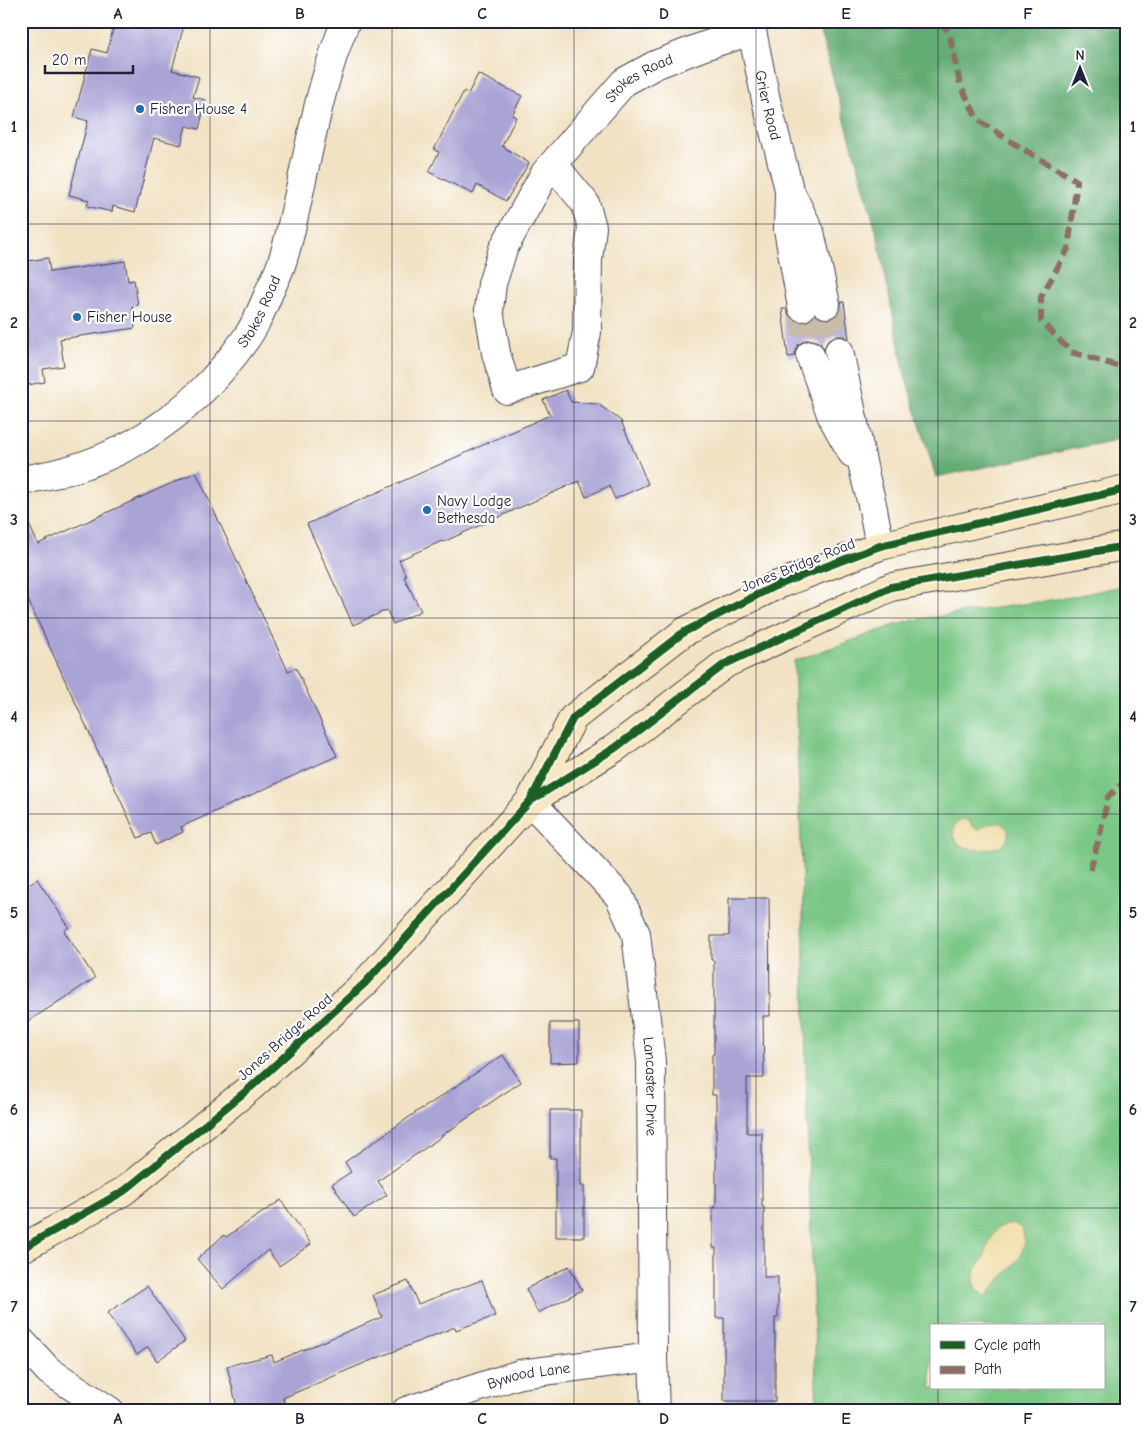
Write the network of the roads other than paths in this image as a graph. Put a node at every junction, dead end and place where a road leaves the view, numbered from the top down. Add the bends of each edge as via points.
1 (346, 21) edge
2 (751, 26) edge
3 (553, 164) junction
4 (814, 306) tunnel mouth
5 (839, 351) tunnel mouth
6 (810, 355) tunnel mouth
7 (865, 476) junction
8 (21, 480) edge
9 (1126, 489) edge
10 (880, 546) junction
11 (1126, 546) edge
12 (891, 587) junction
13 (530, 801) junction
14 (21, 1249) edge
15 (21, 1341) edge
16 (653, 1358) junction
17 (110, 1411) edge
18 (406, 1411) edge
19 (655, 1411) edge

1 - 8 street, Stokes Road via 318,109 282,263 246,340 212,381 180,412 145,437 88,464
2 - 3 street, Stokes Road via 624,82
2 - 4 street, Grier Road via 789,189 810,232
3 - 3 street, Stokes Road via 503,249 492,284 489,310 496,353 507,390 580,367 587,332 592,227 585,203
5 - 7 street
6 - 7 street via 832,418
7 - 10 street
9 - 10 main road, Jones Bridge Road
10 - 12 main road
10 - 13 main road, Jones Bridge Road via 775,586 684,632 573,718
11 - 12 main road, Jones Bridge Road
12 - 13 main road, Jones Bridge Road via 725,664 615,748
13 - 14 main road, Jones Bridge Road via 366,983 258,1080 124,1191
13 - 16 street, Lancaster Drive via 619,896 636,934 651,1061
15 - 17 street via 50,1371
16 - 18 street, Bywood Lane via 520,1374
16 - 19 street, Lancaster Drive

